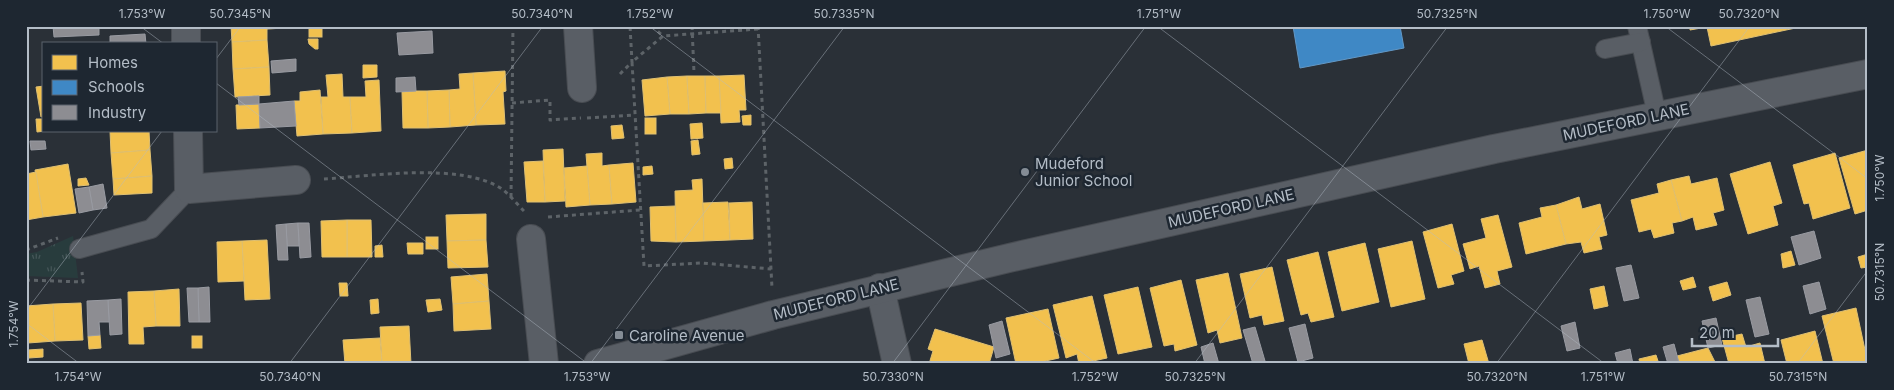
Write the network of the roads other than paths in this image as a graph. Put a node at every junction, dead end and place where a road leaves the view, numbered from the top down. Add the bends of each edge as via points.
1 (186, 26) edge
2 (578, 26) edge
3 (1639, 34) edge
4 (186, 42) edge
5 (1605, 49) dead end
6 (1868, 74) edge
7 (582, 88) dead end
8 (1657, 115) junction
9 (188, 132) edge
10 (296, 180) road end
11 (189, 189) junction
12 (529, 229) road end
13 (78, 249) dead end
14 (880, 288) junction
15 (544, 364) edge
16 (598, 364) edge
17 (897, 364) edge

1 - 4 street
2 - 7 street
3 - 5 lane
3 - 8 lane
6 - 8 street, MUDEFORD LANE
8 - 14 street, MUDEFORD LANE
9 - 11 street
10 - 11 street
11 - 13 lane via 151,229
12 - 15 street via 540,274
14 - 16 street, MUDEFORD LANE
14 - 17 street

